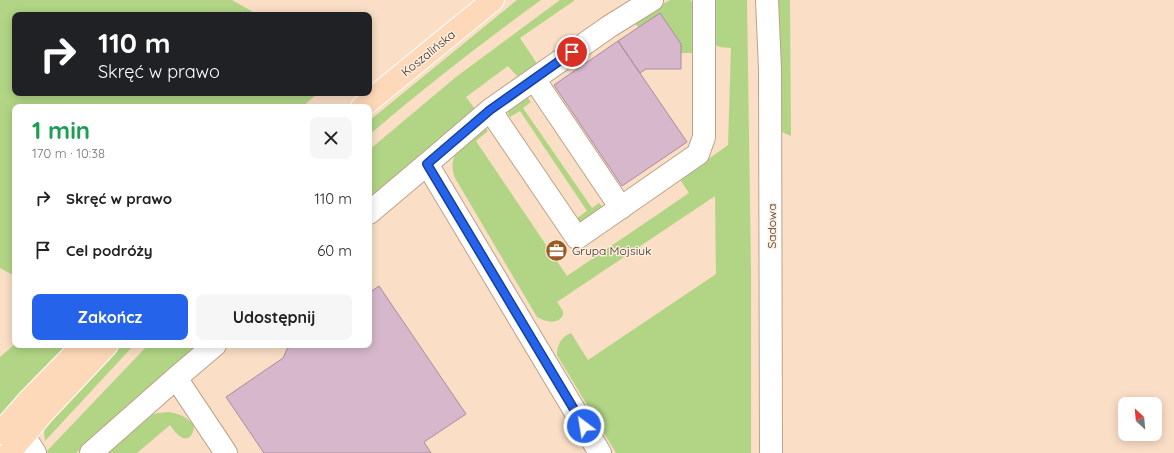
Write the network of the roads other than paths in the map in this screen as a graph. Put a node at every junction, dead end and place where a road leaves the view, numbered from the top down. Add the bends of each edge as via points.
1 (493, 0) edge
2 (652, 0) edge
3 (704, 0) edge
4 (767, 0) edge
5 (534, 79) junction
6 (366, 104) edge
7 (490, 110) junction
8 (427, 164) junction
9 (621, 208) junction
10 (372, 210) edge
11 (80, 348) edge
12 (105, 348) edge
13 (211, 348) edge
14 (176, 378) junction
15 (0, 433) edge
16 (30, 444) edge
17 (10, 453) edge
18 (91, 453) edge
19 (226, 453) edge
20 (600, 453) edge
21 (771, 453) edge

1 - 6 main road, Koszalińska
2 - 5 street
3 - 9 street via 704,137 698,154
4 - 21 street, Sadowa via 770,77
5 - 7 street
5 - 9 street
7 - 8 street
7 - 9 street via 576,238
8 - 10 street
8 - 20 street
11 - 15 main road
12 - 16 main road
13 - 14 street
14 - 18 street
14 - 19 street
16 - 17 main road

